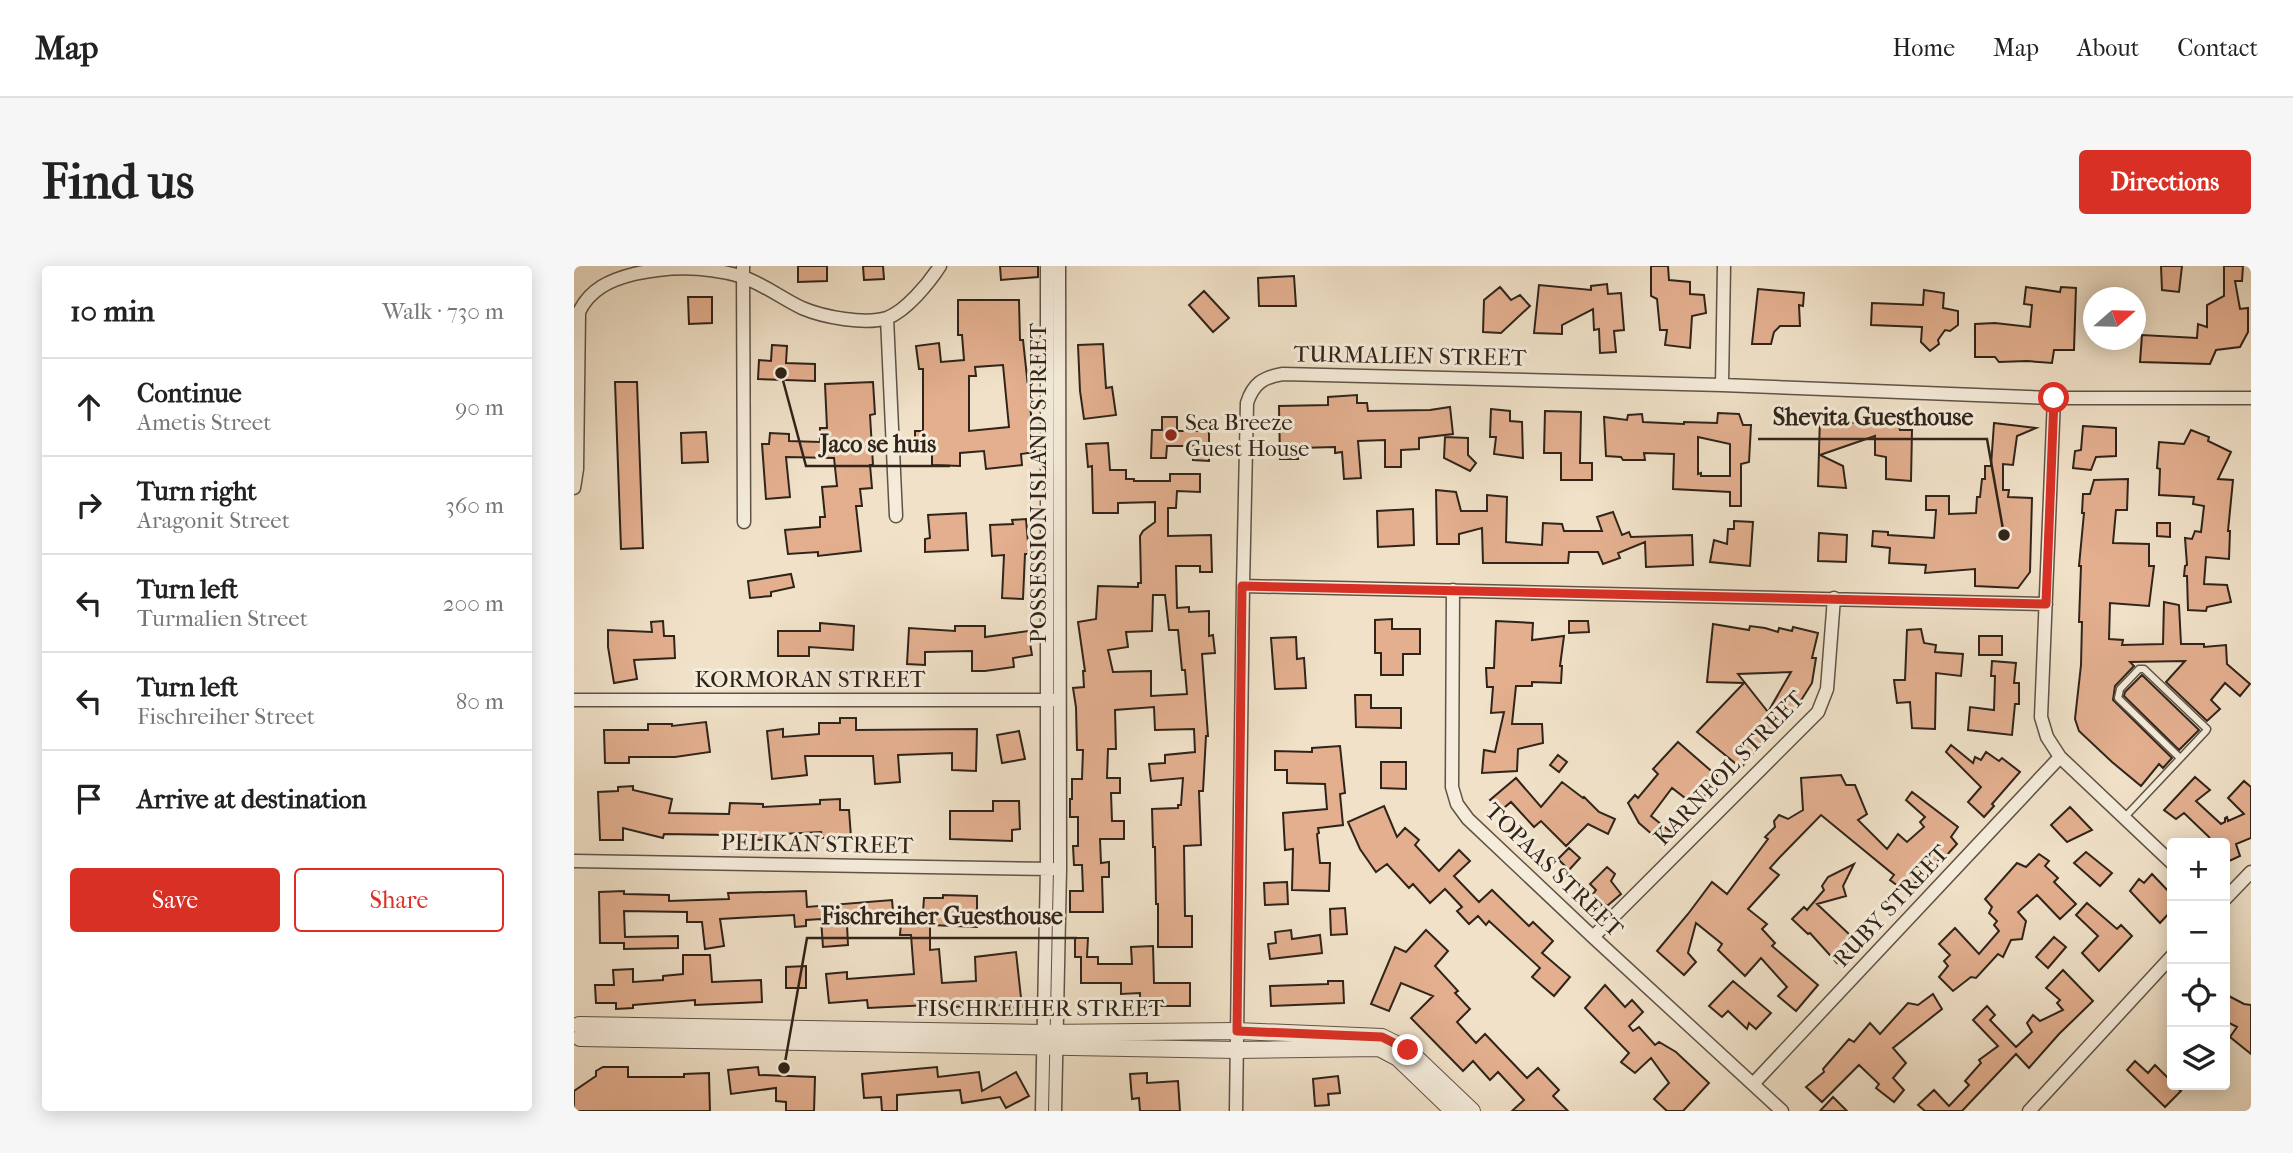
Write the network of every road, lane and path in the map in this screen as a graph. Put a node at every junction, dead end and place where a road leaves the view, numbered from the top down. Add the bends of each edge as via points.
1 (940, 266) edge
2 (1047, 266) edge
3 (1059, 266) edge
4 (1724, 266) edge
5 (743, 272) edge
6 (887, 318) junction
7 (1722, 384) junction
8 (2054, 398) junction
9 (2251, 398) edge
10 (574, 488) edge
11 (896, 516) dead end
12 (744, 522) dead end
13 (1242, 586) junction
14 (1453, 590) junction
15 (1834, 598) junction
16 (2046, 604) junction
17 (574, 700) edge
18 (1052, 700) junction
19 (2060, 757) junction
20 (2180, 758) junction
21 (2125, 817) junction
22 (2167, 858) edge
23 (574, 862) edge
24 (1054, 869) junction
25 (2251, 872) edge
26 (2230, 894) edge
27 (1593, 937) junction
28 (2167, 961) edge
29 (1237, 1031) junction
30 (577, 1032) edge
31 (1050, 1040) junction
32 (1237, 1049) junction
33 (1753, 1084) junction
34 (1042, 1111) edge
35 (1055, 1111) edge
36 (1236, 1111) edge
37 (1453, 1111) edge
38 (1472, 1111) edge
39 (1782, 1111) edge
40 (2029, 1111) edge

1 - 6 street via 924,288
2 - 18 street, POSSESSION ISLAND STREET
3 - 18 street, POSSESSION ISLAND STREET
4 - 7 street
5 - 6 street via 818,313 861,320
5 - 10 street via 657,269 600,286 584,302 579,312
5 - 12 street
6 - 11 street
7 - 8 street, TURMALIEN STREET
7 - 13 street, TURMALIEN STREET via 1283,374 1265,379 1247,403
8 - 9 street, TURMALIEN STREET
8 - 16 street
13 - 14 street
13 - 29 street, TURMALIEN STREET
14 - 15 street
14 - 27 street, TOPAAS STREET via 1452,787 1457,804
15 - 16 street
15 - 27 street, KARNEOL STREET via 1827,689 1818,712
16 - 19 street via 2040,717
17 - 18 street, KORMORAN STREET
18 - 24 street
19 - 21 street
19 - 33 street, RUBY STREET
20 - 20 lane via 2207,726 2140,669 2120,689 2119,698
20 - 21 lane
21 - 22 street
23 - 24 street, PELIKAN STREET
24 - 31 street
25 - 26 street
27 - 33 street, TOPAAS STREET
28 - 40 street
29 - 31 street, FISCHREIHER STREET
29 - 32 street, TURMALIEN STREET
29 - 38 street, FISCHREIHER STREET via 1382,1037 1408,1050
30 - 31 street, FISCHREIHER STREET
31 - 32 street, FISCHREIHER STREET
31 - 34 street
31 - 35 street
32 - 36 street, TURMALIEN STREET
32 - 37 street, FISCHREIHER STREET via 1380,1048 1398,1058
33 - 39 street, TOPAAS STREET

